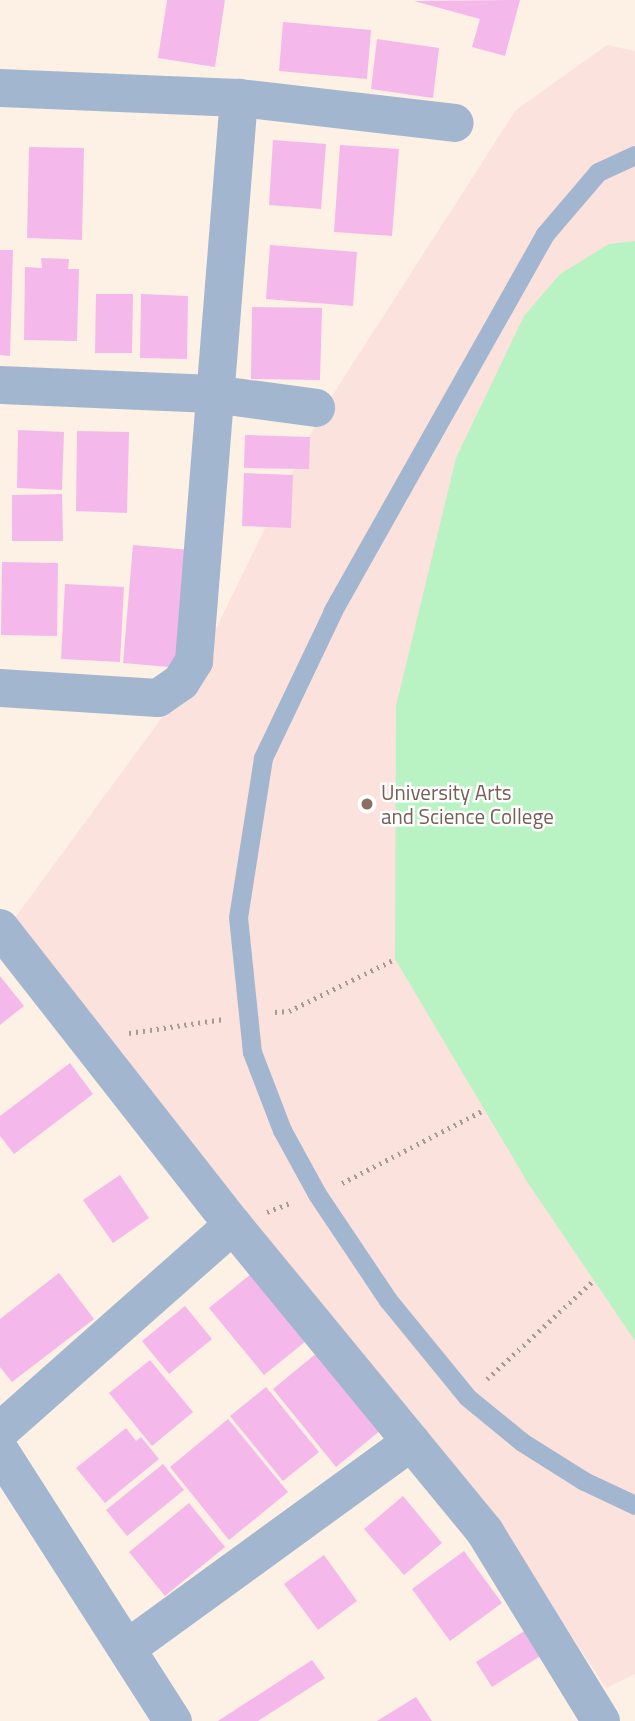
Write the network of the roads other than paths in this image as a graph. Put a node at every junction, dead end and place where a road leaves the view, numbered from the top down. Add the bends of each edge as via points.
1 (0, 88) edge
2 (239, 98) junction
3 (456, 123) dead end
4 (635, 155) edge
5 (0, 385) edge
6 (213, 394) junction
7 (316, 408) dead end
8 (0, 688) edge
9 (0, 928) edge
10 (233, 1225) junction
11 (0, 1431) edge
12 (411, 1442) junction
13 (0, 1451) edge
14 (635, 1505) edge
15 (129, 1647) junction
16 (173, 1721) edge
17 (601, 1721) edge

1 - 2 street
2 - 3 street
2 - 6 street
4 - 14 lane via 598,172 545,234 333,611 263,758 238,917 252,1052 282,1130 317,1194 388,1300 467,1397 532,1448 584,1481
5 - 6 street
6 - 7 street
6 - 8 street via 194,661 181,682 158,698
9 - 10 street
10 - 11 street
10 - 12 street
12 - 15 street
12 - 17 street via 485,1532
13 - 15 street
15 - 16 street

